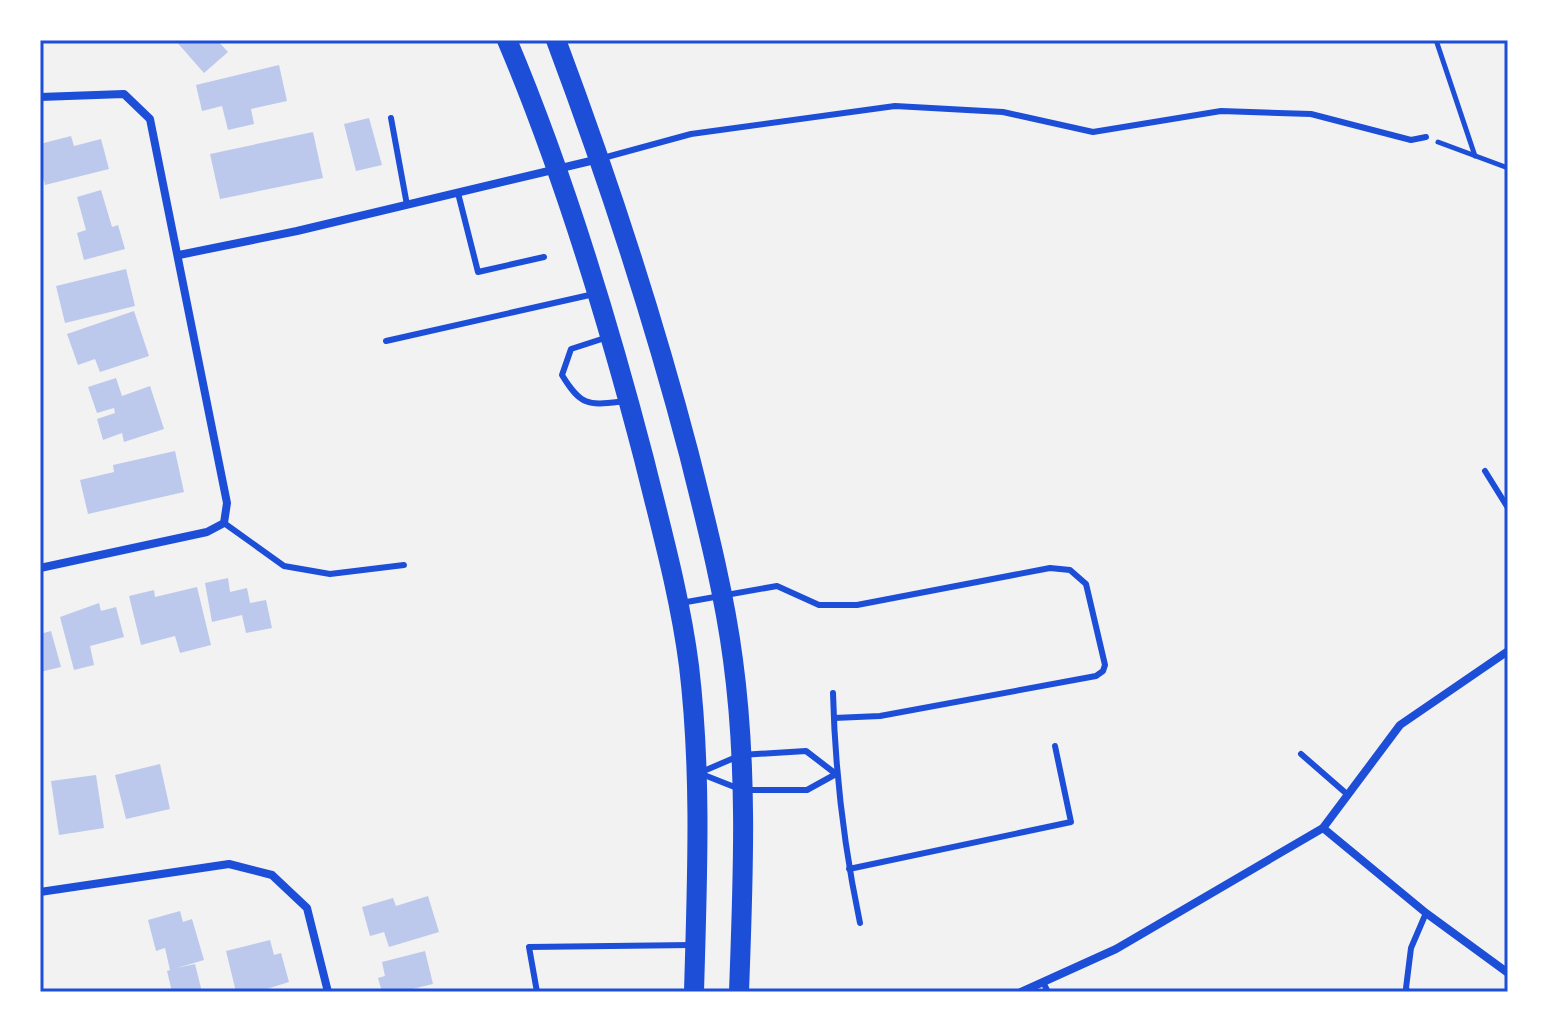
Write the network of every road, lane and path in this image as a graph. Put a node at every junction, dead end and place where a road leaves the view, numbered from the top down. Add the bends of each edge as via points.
1 (507, 40) edge
2 (556, 40) edge
3 (1436, 40) edge
4 (40, 97) edge
5 (391, 118) dead end
6 (1426, 137) joint
7 (1475, 156) junction
8 (599, 159) junction
9 (1508, 168) edge
10 (556, 171) junction
11 (458, 193) junction
12 (407, 205) junction
13 (179, 255) junction
14 (544, 257) dead end
15 (597, 293) junction
16 (611, 336) junction
17 (386, 341) dead end
18 (629, 401) junction
19 (1485, 471) dead end
20 (1508, 508) edge
21 (224, 523) junction
22 (404, 565) dead end
23 (40, 568) edge
24 (722, 596) junction
25 (678, 603) junction
26 (1508, 651) edge
27 (833, 693) dead end
28 (834, 718) junction
29 (1055, 746) dead end
30 (1301, 754) dead end
31 (741, 755) junction
32 (698, 773) junction
33 (836, 774) junction
34 (743, 790) junction
35 (1348, 795) junction
36 (1323, 828) junction
37 (849, 869) junction
38 (40, 892) edge
39 (1426, 913) junction
40 (860, 923) dead end
41 (696, 945) junction
42 (1508, 973) edge
43 (1043, 982) junction
44 (328, 992) edge
45 (537, 992) edge
46 (694, 992) edge
47 (739, 992) edge
48 (1021, 992) edge
49 (1048, 992) edge
50 (1408, 992) edge

1 - 10 main road
2 - 8 main road
3 - 7 path
4 - 13 street via 124,94 150,119
5 - 12 lane
6 - 7 path
6 - 8 lane via 1411,140 1311,114 1221,111 1093,132 1003,112 895,106 691,134
7 - 9 path
8 - 10 street
8 - 24 main road via 664,359
10 - 11 street
10 - 15 main road
11 - 12 street
11 - 14 lane via 478,272
12 - 13 street
13 - 21 street via 227,503
15 - 16 main road
15 - 17 lane
16 - 18 main road
16 - 18 lane via 571,349 562,375 575,395 590,405
18 - 25 main road
19 - 20 lane
21 - 22 lane via 284,566 330,574
21 - 23 street via 207,532
24 - 25 lane
24 - 28 lane via 777,586 819,605 857,605 1062,567 1086,584 1105,665 1096,676 880,716
24 - 31 main road
25 - 32 main road
26 - 35 street via 1400,725
27 - 28 lane
28 - 33 lane
29 - 37 lane via 1071,822
30 - 35 lane
31 - 32 lane
31 - 33 lane via 806,751
31 - 34 main road
32 - 34 lane
32 - 41 main road
33 - 34 lane via 807,790
33 - 37 lane
34 - 47 main road
35 - 36 street
36 - 39 street
36 - 43 street via 1116,949
37 - 40 lane
38 - 44 street via 229,864 272,875 307,908
39 - 42 street
39 - 50 lane via 1411,948
41 - 45 lane via 529,947
41 - 46 main road
43 - 48 street
43 - 49 lane

